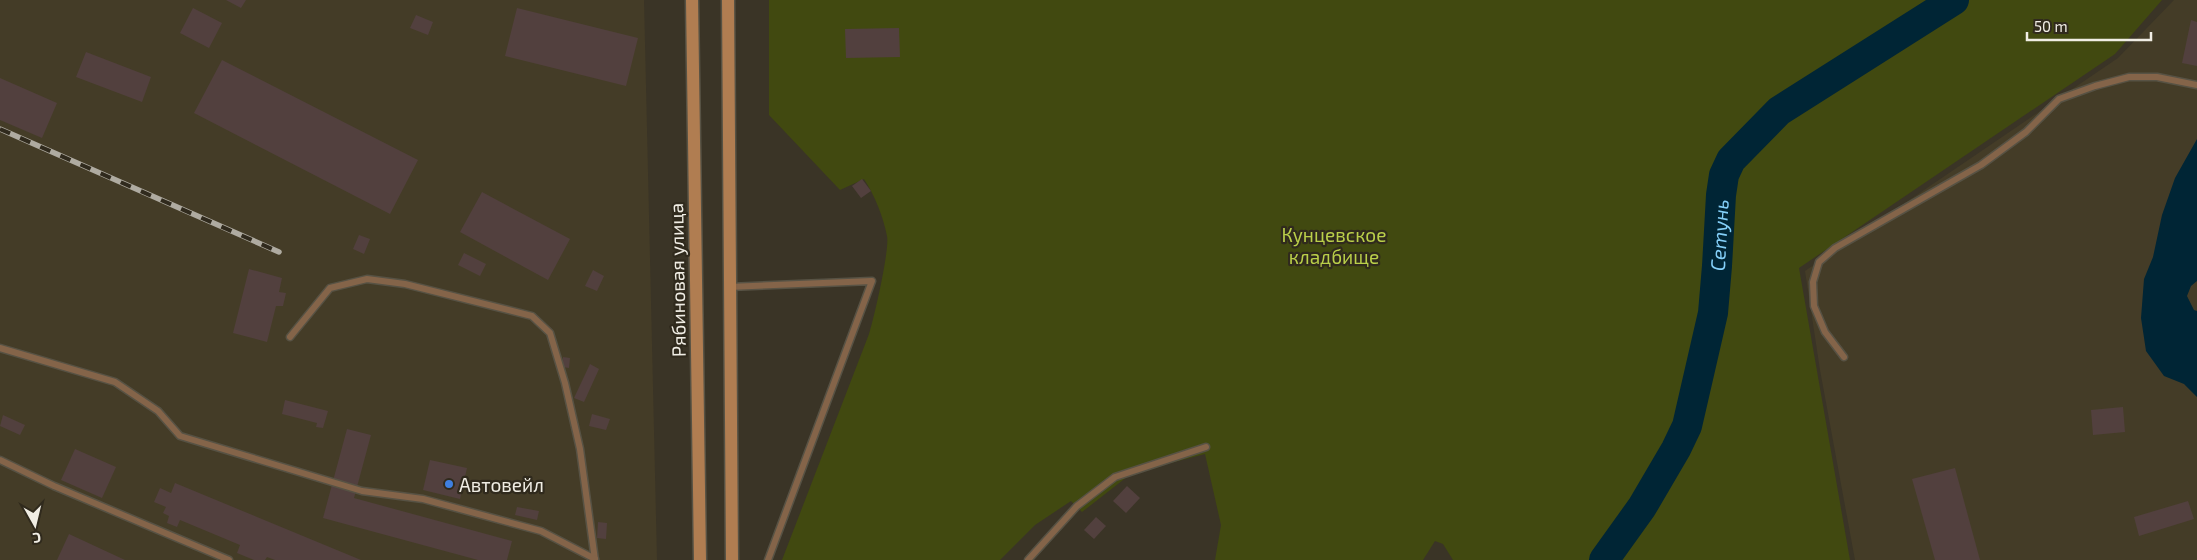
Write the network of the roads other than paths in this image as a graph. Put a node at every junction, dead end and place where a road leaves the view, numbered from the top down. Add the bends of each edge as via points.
1 (692, 0) edge
2 (728, 0) edge
3 (2197, 85) edge
4 (729, 287) junction
5 (290, 337) dead end
6 (0, 348) edge
7 (1844, 357) dead end
8 (1206, 447) dead end
9 (0, 460) edge
10 (595, 559) edge
11 (229, 560) edge
12 (700, 560) edge
13 (732, 560) edge
14 (768, 560) edge
15 (1028, 560) edge

1 - 12 main road, Рябиновая улица
2 - 4 main road
3 - 7 lane via 2157,77 2129,77 2059,99 2026,132 1981,165 1836,248 1819,262 1813,282 1814,306 1824,332
4 - 13 main road
4 - 14 lane via 872,281
5 - 10 lane via 330,288 367,279 405,284 532,316 550,333 564,383 580,449
6 - 10 lane via 115,382 158,411 180,436 362,491 423,499 542,531
8 - 15 lane via 1115,477 1077,506
9 - 11 lane

